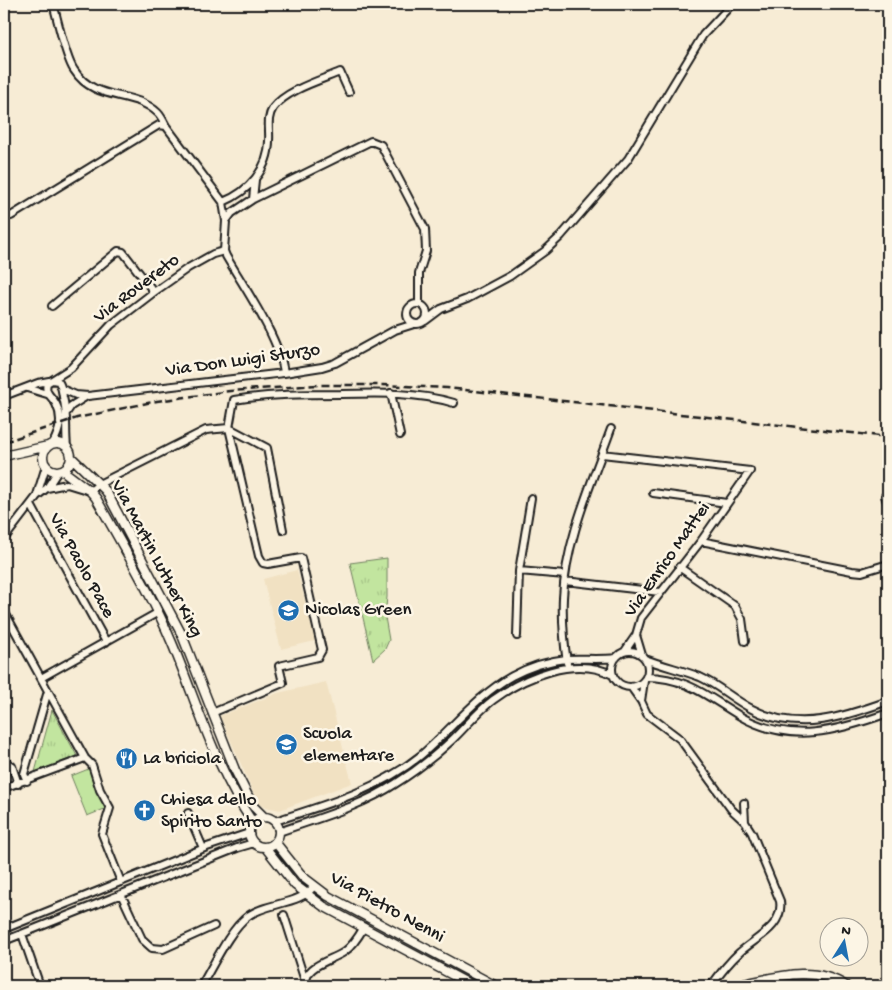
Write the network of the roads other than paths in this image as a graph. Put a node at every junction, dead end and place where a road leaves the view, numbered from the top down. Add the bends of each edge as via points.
1 (53, 4) edge
2 (732, 4) edge
3 (349, 92) dead end
4 (166, 126) junction
5 (255, 180) junction
6 (246, 188) junction
7 (253, 198) junction
8 (223, 202) junction
9 (11, 216) dead end
10 (226, 221) junction
11 (224, 251) junction
12 (154, 292) junction
13 (421, 305) junction
14 (52, 306) dead end
15 (441, 308) junction
16 (407, 316) junction
17 (425, 321) junction
18 (414, 324) junction
19 (395, 330) junction
20 (284, 373) junction
21 (50, 381) junction
22 (23, 388) junction
23 (62, 389) junction
24 (390, 393) junction
25 (47, 394) junction
26 (4, 395) edge
27 (88, 396) junction
28 (454, 402) dead end
29 (67, 412) junction
30 (229, 428) junction
31 (611, 429) dead end
32 (400, 434) dead end
33 (50, 444) junction
34 (67, 446) junction
35 (26, 451) junction
36 (602, 454) junction
37 (4, 456) edge
38 (71, 457) junction
39 (44, 463) junction
40 (60, 471) junction
41 (99, 484) junction
42 (47, 488) junction
43 (90, 491) junction
44 (653, 494) dead end
45 (37, 496) junction
46 (885, 496) dead end
47 (531, 498) dead end
48 (727, 502) junction
49 (888, 504) edge
50 (31, 505) junction
51 (283, 530) dead end
52 (4, 539) edge
53 (700, 541) junction
54 (888, 564) edge
55 (679, 567) junction
56 (519, 571) junction
57 (565, 578) junction
58 (660, 592) junction
59 (4, 611) edge
60 (157, 613) junction
61 (636, 635) junction
62 (517, 636) dead end
63 (745, 641) dead end
64 (106, 642) junction
65 (624, 651) junction
66 (644, 657) junction
67 (616, 658) junction
68 (566, 659) junction
69 (567, 668) junction
70 (613, 675) junction
71 (41, 678) junction
72 (645, 679) junction
73 (201, 684) junction
74 (631, 687) junction
75 (190, 688) junction
76 (48, 691) junction
77 (641, 701) junction
78 (888, 701) edge
79 (212, 713) junction
80 (888, 713) edge
81 (85, 758) junction
82 (4, 760) edge
83 (27, 781) junction
84 (18, 784) junction
85 (4, 788) edge
86 (337, 801) junction
87 (744, 803) dead end
88 (341, 810) junction
89 (188, 813) dead end
90 (264, 817) junction
91 (253, 822) junction
92 (275, 822) junction
93 (745, 822) junction
94 (279, 832) junction
95 (249, 833) junction
96 (275, 842) junction
97 (254, 843) junction
98 (265, 847) junction
99 (203, 848) junction
100 (121, 882) junction
101 (314, 886) junction
102 (121, 894) junction
103 (306, 894) junction
104 (284, 915) dead end
105 (214, 926) dead end
106 (364, 927) junction
107 (4, 929) edge
108 (22, 934) junction
109 (4, 941) edge
110 (306, 984) edge
111 (758, 984) edge
112 (40, 986) edge
113 (201, 986) edge
114 (473, 986) edge
115 (496, 986) edge
116 (711, 986) edge
117 (734, 986) edge
118 (785, 986) edge
119 (815, 986) edge
120 (846, 986) edge

1 - 4 street via 73,69 84,82 99,92 145,105 158,113
2 - 15 street, Via Don Luigi Sturzo via 703,35 628,159 559,238 510,276 467,299
3 - 5 street via 340,72 292,93 274,106 269,115 268,150
4 - 8 street
4 - 9 street via 159,125
5 - 6 street
5 - 7 street
6 - 7 street via 246,195
6 - 8 street
7 - 10 street
7 - 13 street via 371,141 381,145 425,229 426,251 419,273
8 - 10 street
10 - 11 street
11 - 12 street, Via Rovereto via 213,254
11 - 20 street via 264,321 279,353
12 - 14 street via 123,252 118,251
12 - 21 street, Via Rovereto via 110,324 71,368
13 - 15 street, Via Don Luigi Sturzo
13 - 16 street, Via Don Luigi Sturzo via 410,307
13 - 17 street via 427,315
15 - 17 street, Via Don Luigi Sturzo
16 - 18 street
16 - 19 street, Via Don Luigi Sturzo
17 - 18 street, Via Don Luigi Sturzo
18 - 19 street, Via Don Luigi Sturzo
19 - 20 street, Via Don Luigi Sturzo via 335,363
20 - 27 street, Via Don Luigi Sturzo
21 - 22 street, Via Rovereto
21 - 23 street via 58,381
21 - 25 street via 46,386
22 - 25 street
22 - 26 street, Via Rovereto
23 - 27 street, Via Don Luigi Sturzo
23 - 29 street
24 - 28 street via 433,396
24 - 30 street via 271,395 234,400
24 - 32 street
25 - 33 street via 57,405 60,418 60,428
27 - 29 street, Via Don Luigi Sturzo
29 - 34 street
30 - 41 street via 206,430
30 - 51 street via 267,448
30 - 79 street via 259,556 263,563 268,564 301,558 322,648 318,656 279,666 283,683
31 - 36 street
33 - 34 street
33 - 35 street
33 - 39 street via 43,453
34 - 38 street
35 - 37 street
35 - 39 street
36 - 48 street, Via Enrico Mattei via 750,471
36 - 57 street via 574,533
38 - 40 street via 69,465
38 - 41 street, Via Martin Luther King
39 - 40 street via 53,471
39 - 45 street
40 - 42 street
40 - 43 street, Via Martin Luther King
41 - 43 street
41 - 73 street, Via Martin Luther King via 106,491 168,607
42 - 43 street via 67,484
42 - 45 street
43 - 60 street, Via Martin Luther King
44 - 48 street, Via Enrico Mattei
45 - 50 street
46 - 49 street
47 - 56 street
48 - 53 street, Via Enrico Mattei
50 - 52 street
50 - 64 street, Via Paolo Pace
53 - 54 street via 862,572
53 - 55 street, Via Enrico Mattei
55 - 58 street, Via Enrico Mattei
55 - 63 street via 735,606 742,619
56 - 57 street
56 - 62 street
57 - 58 street
57 - 68 street
58 - 61 street, Via Enrico Mattei via 641,618
59 - 71 street
60 - 64 street
60 - 75 street, Via Martin Luther King
61 - 65 street, Via Enrico Mattei
61 - 66 street, Via Enrico Mattei
64 - 71 street
65 - 66 street via 635,651
65 - 67 street
66 - 72 street via 648,670
66 - 78 street via 700,678 754,710 785,720 832,719
67 - 68 street
67 - 70 street via 612,664
68 - 69 street
68 - 86 street via 512,676 487,693 419,757 365,790
69 - 70 street via 599,669
69 - 88 street via 516,685 492,701 423,766 393,786
70 - 74 street via 620,684
71 - 76 street
72 - 74 street
72 - 77 street
72 - 80 street via 666,678 690,686 749,721 785,732 832,731
73 - 75 street
73 - 79 street, Via Martin Luther King
74 - 77 street
75 - 91 street, Via Martin Luther King via 223,773
76 - 81 street
76 - 83 street via 24,774
77 - 93 street via 647,714 680,739 731,809
79 - 90 street, Via Martin Luther King via 238,777 253,806
81 - 83 street
81 - 100 street via 92,764 110,808 102,834
82 - 84 street via 12,766
83 - 84 street
84 - 85 street
86 - 88 street
86 - 92 street
87 - 93 street
88 - 94 street
89 - 99 street
90 - 91 street
90 - 92 street
91 - 95 street
92 - 94 street
93 - 116 street via 769,873 781,909 779,918 767,932 739,953
94 - 96 street
95 - 97 street
95 - 99 street
96 - 98 street
96 - 101 street, Via Pietro Nenni via 303,878
97 - 98 street
97 - 102 street
98 - 103 street, Via Pietro Nenni
99 - 100 street
100 - 107 street
101 - 103 street
101 - 115 street, Via Pietro Nenni via 336,901
102 - 105 street via 142,939 152,948 163,949
102 - 108 street
103 - 106 street, Via Pietro Nenni
103 - 113 street via 246,917 235,928
104 - 110 street
106 - 110 street via 346,950 310,969
106 - 114 street, Via Pietro Nenni
108 - 109 street
108 - 112 street
111 - 117 street
111 - 120 street via 792,973 816,974
118 - 119 street

